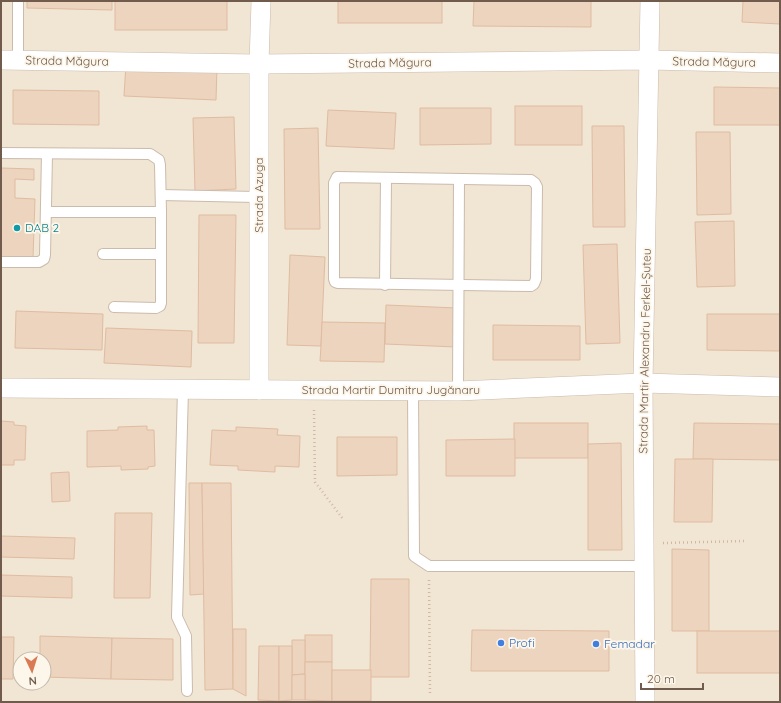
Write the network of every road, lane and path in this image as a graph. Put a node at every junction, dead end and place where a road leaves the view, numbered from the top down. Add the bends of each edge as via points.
1 (18, 1) edge
2 (261, 1) edge
3 (650, 1) edge
4 (9, 60) edge
5 (649, 60) junction
6 (780, 63) edge
7 (259, 64) junction
8 (1, 153) edge
9 (47, 154) junction
10 (386, 178) junction
11 (459, 179) junction
12 (160, 195) junction
13 (259, 197) junction
14 (46, 212) junction
15 (161, 212) junction
16 (103, 254) dead end
17 (161, 254) junction
18 (1, 262) edge
19 (386, 284) junction
20 (459, 286) junction
21 (114, 307) dead end
22 (643, 383) junction
23 (780, 387) edge
24 (1, 388) edge
25 (183, 389) junction
26 (259, 390) junction
27 (314, 390) junction
28 (413, 390) junction
29 (458, 390) junction
30 (343, 519) dead end
31 (745, 541) dead end
32 (644, 543) junction
33 (429, 566) junction
34 (644, 566) junction
35 (187, 691) dead end
36 (430, 693) dead end
37 (645, 702) edge

1 - 4 lane
2 - 7 street, Strada Azuga
3 - 5 street, Strada Martir Alexandru Ferkel-Șuteu
4 - 7 street, Strada Măgura
5 - 6 street, Strada Măgura
5 - 7 street, Strada Măgura
5 - 22 street, Strada Martir Alexandru Ferkel-Șuteu
7 - 13 street, Strada Azuga
8 - 9 lane
9 - 12 lane via 150,154 160,165
9 - 14 lane
10 - 11 lane
10 - 19 lane
10 - 19 lane via 337,178 334,182 335,282
11 - 20 lane
11 - 20 lane via 531,180 537,186 534,284
12 - 13 lane
12 - 15 lane
13 - 26 street, Strada Azuga
14 - 15 lane
14 - 18 lane via 44,259 39,262
15 - 17 lane
16 - 17 lane
17 - 21 lane via 160,306
19 - 20 lane
20 - 29 lane
22 - 23 street, Strada Martir Dumitru Jugănaru
22 - 29 street, Strada Martir Dumitru Jugănaru
22 - 32 street, Strada Martir Alexandru Ferkel-Șuteu
24 - 25 street, Strada Martir Dumitru Jugănaru
25 - 26 street, Strada Martir Dumitru Jugănaru
25 - 35 lane via 177,617 186,636
26 - 27 street, Strada Martir Dumitru Jugănaru
27 - 28 street, Strada Martir Dumitru Jugănaru
27 - 30 path via 316,482
28 - 29 street, Strada Martir Dumitru Jugănaru
28 - 33 lane via 414,556
31 - 32 path
32 - 34 street, Strada Martir Alexandru Ferkel-Șuteu
33 - 34 lane
33 - 36 path
34 - 37 street, Strada Martir Alexandru Ferkel-Șuteu

